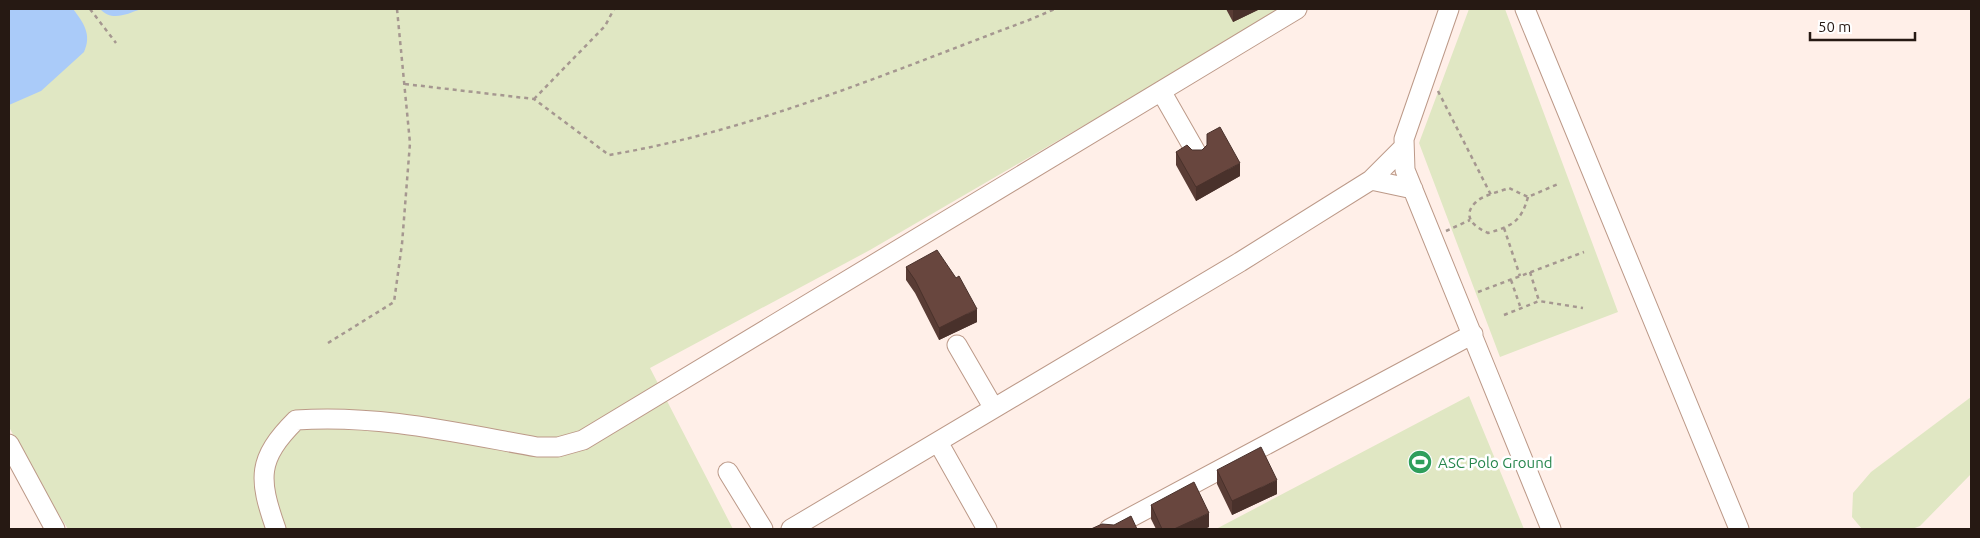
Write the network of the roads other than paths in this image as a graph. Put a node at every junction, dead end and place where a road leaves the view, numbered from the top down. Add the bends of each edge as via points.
1 (1297, 9) edge
2 (1449, 9) edge
3 (1525, 9) edge
4 (1161, 91) junction
5 (1404, 147) junction
6 (1197, 154) edge
7 (1371, 180) junction
8 (1413, 189) junction
9 (1473, 334) junction
10 (957, 345) dead end
11 (994, 407) junction
12 (938, 442) junction
13 (9, 444) edge
14 (728, 472) dead end
15 (55, 529) edge
16 (276, 529) edge
17 (763, 529) edge
18 (791, 529) edge
19 (987, 529) edge
20 (1109, 529) edge
21 (1551, 529) edge
22 (1739, 529) edge

1 - 4 lane
2 - 5 lane via 1404,138
3 - 22 lane
4 - 6 lane
4 - 16 lane via 583,440 537,448 410,424 332,417 296,420 276,440 264,468 265,498
5 - 7 lane
5 - 8 lane via 1405,170
7 - 8 lane
7 - 11 lane via 1240,262
8 - 9 lane
9 - 20 lane
9 - 21 lane
10 - 11 lane
11 - 12 lane
12 - 18 lane
12 - 19 lane
13 - 15 lane
14 - 17 lane

